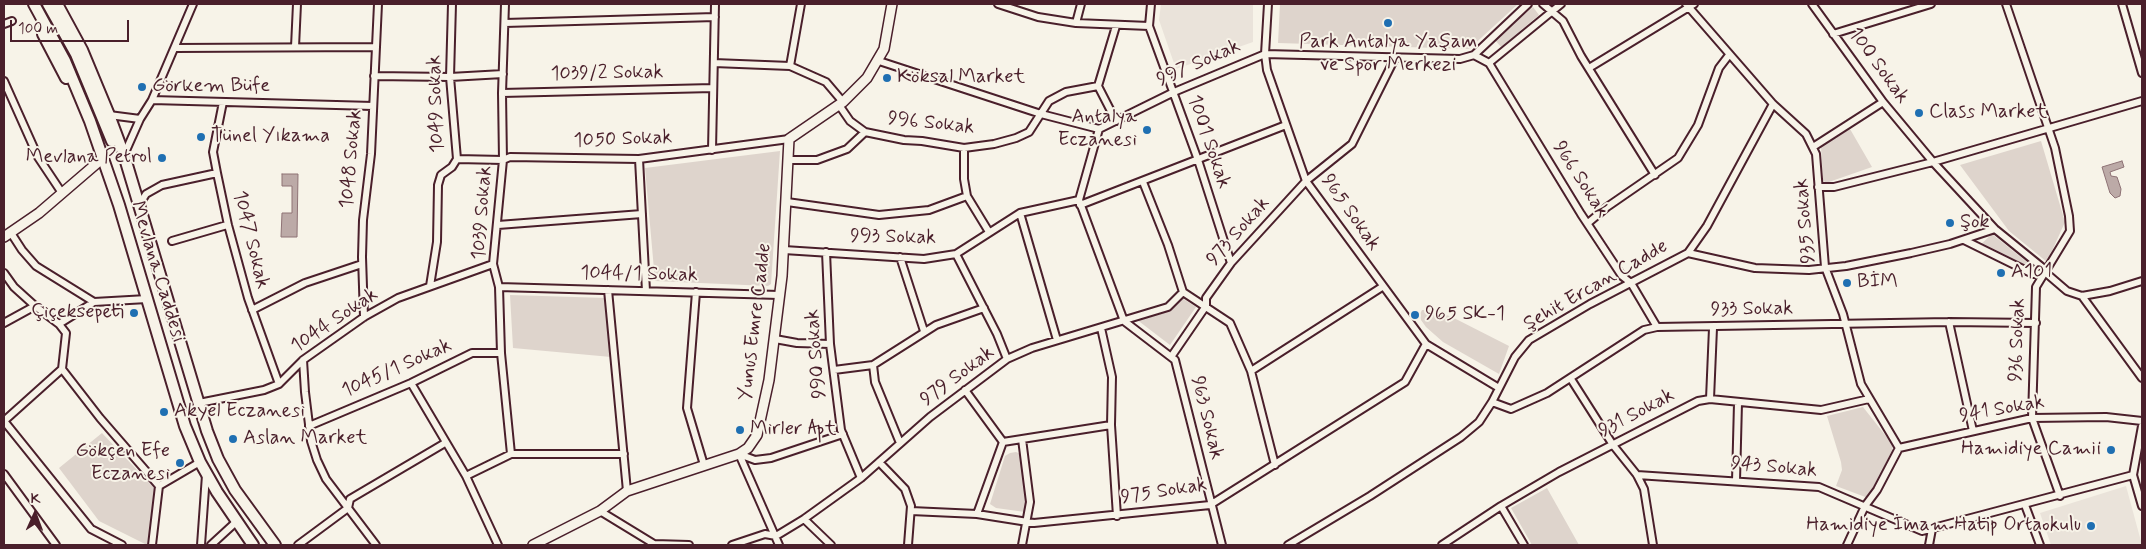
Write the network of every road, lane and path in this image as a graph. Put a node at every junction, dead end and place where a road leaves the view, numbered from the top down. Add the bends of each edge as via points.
1 (27, 4) edge
2 (34, 4) edge
3 (48, 4) edge
4 (57, 4) edge
5 (193, 4) edge
6 (296, 4) edge
7 (378, 4) edge
8 (452, 4) edge
9 (505, 4) edge
10 (715, 4) edge
11 (801, 4) edge
12 (892, 4) edge
13 (998, 4) edge
14 (1081, 4) edge
15 (1151, 4) edge
16 (1268, 4) edge
17 (1528, 4) edge
18 (1543, 4) edge
19 (1561, 4) edge
20 (1812, 4) edge
21 (1931, 4) edge
22 (2006, 4) edge
23 (2122, 4) edge
24 (1690, 5) edge
25 (1553, 11) junction
26 (715, 17) junction
27 (12, 20) dead end
28 (505, 23) junction
29 (1076, 23) junction
30 (4, 24) edge
31 (1116, 26) junction
32 (1149, 26) junction
33 (1834, 34) junction
34 (375, 47) junction
35 (175, 48) junction
36 (294, 48) junction
37 (1265, 54) junction
38 (1474, 55) junction
39 (1730, 55) junction
40 (1395, 58) junction
41 (879, 61) junction
42 (714, 63) junction
43 (1489, 63) junction
44 (790, 66) junction
45 (1589, 68) junction
46 (2142, 73) edge
47 (503, 74) junction
48 (374, 76) junction
49 (450, 77) junction
50 (4, 81) edge
51 (1098, 86) junction
52 (713, 88) junction
53 (1174, 92) junction
54 (502, 93) junction
55 (152, 100) junction
56 (2142, 101) edge
57 (223, 102) junction
58 (1883, 102) junction
59 (841, 103) junction
60 (1773, 104) junction
61 (373, 106) junction
62 (1040, 114) junction
63 (110, 115) junction
64 (140, 119) junction
65 (90, 121) junction
66 (1116, 121) junction
67 (1286, 125) junction
68 (1099, 129) junction
69 (2050, 130) junction
70 (865, 132) junction
71 (789, 139) junction
72 (1813, 147) junction
73 (964, 148) junction
74 (712, 150) junction
75 (124, 154) junction
76 (103, 158) junction
77 (639, 159) junction
78 (457, 160) junction
79 (503, 160) junction
80 (789, 160) junction
81 (1198, 160) junction
82 (1933, 162) junction
83 (217, 173) junction
84 (129, 175) junction
85 (1655, 175) junction
86 (1306, 181) junction
87 (1143, 182) junction
88 (1818, 187) junction
89 (62, 193) junction
90 (967, 196) junction
91 (787, 202) junction
92 (1079, 202) junction
93 (138, 206) junction
94 (1020, 213) junction
95 (642, 214) junction
96 (1588, 223) junction
97 (228, 224) junction
98 (498, 225) junction
99 (1995, 228) junction
100 (989, 232) junction
101 (7, 235) edge
102 (1964, 240) junction
103 (172, 241) dead end
104 (784, 250) junction
105 (826, 252) junction
106 (1688, 253) junction
107 (956, 254) junction
108 (900, 257) junction
109 (1231, 263) junction
110 (362, 264) junction
111 (493, 264) junction
112 (1825, 267) junction
113 (4, 273) edge
114 (2046, 273) junction
115 (2142, 281) edge
116 (1631, 283) junction
117 (430, 286) junction
118 (1382, 286) junction
119 (499, 287) junction
120 (608, 290) junction
121 (646, 291) junction
122 (696, 292) junction
123 (1183, 292) junction
124 (779, 295) junction
125 (2082, 296) junction
126 (147, 299) junction
127 (94, 302) junction
128 (35, 306) junction
129 (1206, 306) junction
130 (984, 308) junction
131 (252, 310) junction
132 (364, 317) junction
133 (1124, 321) junction
134 (1949, 322) junction
135 (4, 323) edge
136 (2036, 323) junction
137 (59, 324) junction
138 (1845, 324) junction
139 (1657, 327) junction
140 (1101, 328) junction
141 (1713, 328) junction
142 (924, 332) junction
143 (775, 339) junction
144 (1057, 340) junction
145 (830, 344) junction
146 (1426, 344) junction
147 (501, 353) junction
148 (1171, 357) junction
149 (303, 360) junction
150 (1007, 360) junction
151 (873, 365) junction
152 (62, 369) junction
153 (834, 370) junction
154 (1251, 371) junction
155 (1571, 378) junction
156 (2142, 378) edge
157 (412, 383) junction
158 (279, 384) junction
159 (1499, 388) junction
160 (965, 390) junction
161 (1710, 399) junction
162 (1869, 399) junction
163 (1492, 402) junction
164 (198, 403) junction
165 (1738, 403) junction
166 (2032, 418) junction
167 (4, 421) edge
168 (2142, 421) edge
169 (1111, 425) junction
170 (309, 426) junction
171 (2142, 426) edge
172 (1973, 431) junction
173 (843, 434) junction
174 (1022, 439) junction
175 (1003, 442) junction
176 (445, 443) junction
177 (900, 443) junction
178 (1613, 445) junction
179 (1899, 448) junction
180 (511, 454) junction
181 (624, 454) junction
182 (738, 454) junction
183 (200, 462) junction
184 (879, 462) junction
185 (704, 465) junction
186 (1275, 465) junction
187 (4, 474) edge
188 (207, 474) junction
189 (1637, 475) junction
190 (2133, 475) junction
191 (466, 476) junction
192 (861, 478) junction
193 (1736, 481) junction
194 (159, 486) junction
195 (627, 491) junction
196 (2060, 496) junction
197 (1210, 505) junction
198 (2025, 505) junction
199 (1501, 506) junction
200 (1865, 506) junction
201 (2142, 506) edge
202 (348, 508) junction
203 (911, 511) junction
204 (600, 512) junction
205 (978, 514) junction
206 (1116, 516) junction
207 (804, 519) junction
208 (236, 522) junction
209 (1027, 522) junction
210 (1932, 529) junction
211 (776, 536) junction
212 (654, 544) edge
213 (56, 545) edge
214 (122, 545) edge
215 (152, 545) edge
216 (201, 545) edge
217 (211, 545) edge
218 (253, 545) edge
219 (275, 545) edge
220 (298, 545) edge
221 (376, 545) edge
222 (498, 545) edge
223 (534, 545) edge
224 (689, 545) edge
225 (732, 545) edge
226 (779, 545) edge
227 (831, 545) edge
228 (908, 545) edge
229 (1022, 545) edge
230 (1222, 545) edge
231 (1288, 545) edge
232 (1442, 545) edge
233 (1524, 545) edge
234 (1653, 545) edge
235 (1847, 545) edge
236 (1929, 545) edge
237 (2040, 545) edge

1 - 65 main road
2 - 65 main road, Mevlana Caddesi via 65,61
3 - 84 main road, Mevlana Caddesi via 76,54 118,157
4 - 63 main road, Mevlana Caddesi via 82,50
5 - 35 street
6 - 36 street
7 - 34 street, 1048 Sokak
8 - 49 street, 1049 Sokak
9 - 28 street, 1039 Sokak
10 - 26 street
11 - 44 street
12 - 41 street
13 - 29 street via 1038,17
14 - 29 street
15 - 32 street, 1001 Sokak
16 - 37 street, 965 Sokak
17 - 38 street
18 - 25 street
19 - 25 street
20 - 33 street, 100 Sokak
21 - 33 street
22 - 69 street, 936 Sokak
23 - 46 street
24 - 39 street, 935 Sokak
24 - 45 street
25 - 43 street
25 - 45 street
26 - 28 street
26 - 42 street
27 - 30 street
28 - 47 street, 1039 Sokak
29 - 31 street
31 - 32 street
31 - 51 street
32 - 53 street, 1001 Sokak
33 - 58 street, 100 Sokak
34 - 36 street
34 - 48 street, 1048 Sokak
35 - 36 street
35 - 55 street
37 - 40 street, 997 Sokak
37 - 53 street, 997 Sokak
37 - 67 street, 965 Sokak via 1267,70
38 - 40 street, 997 Sokak via 1460,59
38 - 43 street
39 - 60 street, 935 Sokak
39 - 85 street via 1719,68 1689,142 1678,158
40 - 86 street, 973 Sokak via 1352,144
41 - 59 street via 867,78
41 - 62 street
42 - 44 street
42 - 52 street
43 - 96 street, 966 Sokak
44 - 59 street, 996 Sokak via 826,82
45 - 85 street
47 - 49 street
47 - 54 street, 1039 Sokak
48 - 49 street
48 - 61 street, 1048 Sokak
49 - 78 street, 1049 Sokak
50 - 89 street via 38,157
51 - 62 street, 996 Sokak via 1066,92 1049,101
51 - 66 street
52 - 54 street, 1039/2 Sokak
52 - 74 street
53 - 66 street, 997 Sokak
53 - 81 street, 1001 Sokak
54 - 79 street, 1039 Sokak
55 - 57 street
55 - 64 street
56 - 69 street
57 - 61 street
57 - 83 street, 1047 Sokak via 213,152
58 - 72 street
58 - 82 street, 100 Sokak
59 - 70 street, 996 Sokak via 850,121
59 - 71 street
60 - 72 street, 935 Sokak via 1806,134
60 - 106 street via 1707,226
61 - 110 street, 1048 Sokak
62 - 68 street
62 - 73 street, 996 Sokak via 1029,132 1016,138
63 - 64 street
63 - 75 main road, Mevlana Caddesi
64 - 75 street
65 - 76 main road, Mevlana Caddesi
66 - 68 street, 997 Sokak
67 - 81 street, 993 Sokak
67 - 86 street, 965 Sokak
68 - 92 street
69 - 82 street
69 - 114 street, 936 Sokak via 2070,231
70 - 73 street, 996 Sokak
70 - 80 street via 847,148 817,160
71 - 74 street, 1050 Sokak
71 - 80 street, Yunus Emre Cadde
72 - 88 street, 935 Sokak
73 - 90 street
74 - 77 street, 1050 Sokak
75 - 84 main road, Mevlana Caddesi
76 - 89 street
76 - 126 main road, Mevlana Caddesi
77 - 79 street, 1050 Sokak via 510,157
77 - 95 street
78 - 79 street, 1050 Sokak
78 - 117 street, 1049 Sokak via 441,176 438,185 437,242
79 - 98 street, 1039 Sokak
80 - 91 street, Yunus Emre Cadde
81 - 87 street, 993 Sokak
81 - 109 street, 1001 Sokak
82 - 88 street via 1834,187
82 - 99 street, 100 Sokak
83 - 93 street via 162,185 146,194
83 - 97 street, 1047 Sokak
84 - 93 main road, Mevlana Caddesi
85 - 96 street
86 - 109 street, 973 Sokak
86 - 118 street, 965 Sokak
87 - 92 street, 993 Sokak
87 - 123 street
88 - 112 street, 935 Sokak
89 - 101 street
90 - 91 street via 929,210 879,215
90 - 100 street
91 - 104 street, Yunus Emre Cadde
92 - 94 street, 993 Sokak
92 - 133 street
93 - 164 main road, Mevlana Caddesi
94 - 100 street, 993 Sokak
94 - 144 street
95 - 98 street
95 - 121 street
96 - 116 street, 966 Sokak via 1622,276
97 - 103 street
97 - 131 street, 1047 Sokak
98 - 111 street, 1039 Sokak
99 - 102 street, Şehit Ercan Cadde
99 - 114 street, 100 Sokak
100 - 107 street, 993 Sokak
101 - 127 street via 36,266
102 - 112 street, Şehit Ercan Cadde via 1846,266
102 - 114 street via 2033,274
104 - 105 street, 993 Sokak
104 - 124 street, Yunus Emre Cadde
105 - 108 street, 993 Sokak
105 - 145 street, 990 Sokak
106 - 112 street, Şehit Ercan Cadde via 1755,268
106 - 116 street, Şehit Ercan Cadde
107 - 108 street, 993 Sokak via 924,259
107 - 130 street
108 - 142 street
109 - 129 street, 973 Sokak via 1206,298
110 - 131 street via 305,283
110 - 132 street, 1048 Sokak
111 - 117 street, 1044 Sokak
111 - 119 street, 1039 Sokak
112 - 138 street, 935 Sokak
113 - 128 street
114 - 125 street, 100 Sokak via 2067,291
114 - 136 street, 936 Sokak via 2036,287
115 - 125 street
116 - 139 street, 966 Sokak
116 - 159 street, Şehit Ercan Cadde via 1529,340 1515,357
117 - 132 street, 1044 Sokak via 398,298
118 - 146 street, 965 Sokak
118 - 154 street
119 - 120 street, 1044/1 Sokak
119 - 147 street, 1039 Sokak
120 - 121 street, 1044/1 Sokak
120 - 181 street
121 - 122 street, 1044/1 Sokak
122 - 124 street, 1044/1 Sokak
122 - 185 street via 687,408
123 - 129 street
123 - 133 street, 979 Sokak via 1168,307
124 - 143 street, Yunus Emre Cadde
125 - 156 street
126 - 127 street
126 - 183 main road, Mevlana Caddesi via 185,426
127 - 137 street
128 - 135 street
128 - 137 street
129 - 148 street, 973 Sokak
129 - 154 street via 1230,323
130 - 142 street
130 - 150 street
131 - 158 street, 1047 Sokak
132 - 149 street, 1044 Sokak
133 - 140 street, 979 Sokak
133 - 148 street, 963 Sokak
134 - 136 street, 933 Sokak
134 - 138 street, 933 Sokak
134 - 172 street
136 - 166 street, 936 Sokak
137 - 152 street via 66,333
138 - 141 street, 933 Sokak
138 - 162 street, 935 Sokak via 1861,384
139 - 141 street, 933 Sokak
139 - 155 street, 933 Sokak via 1644,330
140 - 144 street, 979 Sokak
140 - 169 street via 1112,376
141 - 161 street
142 - 151 street
143 - 145 street
143 - 182 street, Yunus Emre Cadde via 757,435 748,448
144 - 150 street, 979 Sokak
145 - 153 street, 990 Sokak
146 - 159 street, 965 Sokak
146 - 186 street, 975 Sokak via 1405,382
147 - 157 street, 1045/1 Sokak via 472,353
147 - 180 street, 1039 Sokak
148 - 197 street, 963 Sokak via 1175,360
149 - 158 street, 1044 Sokak
149 - 170 street
150 - 160 street, 979 Sokak
151 - 153 street
151 - 177 street via 875,382
152 - 167 street
152 - 194 street
153 - 173 street, 990 Sokak
154 - 186 street
155 - 163 street, 933 Sokak via 1511,409
155 - 178 street
157 - 170 street, 1045/1 Sokak
157 - 176 street
158 - 164 street, 1044 Sokak
159 - 163 street, Şehit Ercan Cadde
160 - 175 street
160 - 177 street, 979 Sokak
161 - 165 street, 931 Sokak
161 - 178 street, 931 Sokak via 1689,405
162 - 165 street, 931 Sokak via 1821,410
162 - 179 street, 935 Sokak
163 - 231 street, Şehit Ercan Cadde via 1479,422 1461,437 1320,528
164 - 219 main road, Mevlana Caddesi via 218,459 235,490
165 - 193 street
166 - 168 street, 941 Sokak
166 - 172 street, 941 Sokak
166 - 196 street, 936 Sokak
167 - 214 street via 91,528
169 - 174 street
169 - 206 street
170 - 202 street via 317,460 326,479
171 - 190 street
172 - 179 street, 941 Sokak
173 - 182 street via 771,458 755,460
173 - 192 street, 990 Sokak
174 - 175 street
174 - 209 street via 1030,502
175 - 205 street
176 - 191 street
176 - 202 street via 350,499
177 - 184 street, 979 Sokak
178 - 189 street
178 - 199 street, 931 Sokak
179 - 200 street via 1878,490
180 - 181 street
180 - 191 street
181 - 195 street
182 - 185 street, Yunus Emre Cadde
182 - 211 street
183 - 188 main road, Mevlana Caddesi
183 - 194 street
184 - 192 street, 979 Sokak
184 - 203 street via 905,489
185 - 195 street, Yunus Emre Cadde
186 - 197 street, 975 Sokak
187 - 213 street
188 - 208 main road, Mevlana Caddesi
188 - 216 street
189 - 193 street, 943 Sokak
189 - 234 street via 1644,489
190 - 196 street, 943 Sokak
190 - 201 street
191 - 222 street
192 - 207 street, 979 Sokak
193 - 200 street, 943 Sokak via 1819,486
194 - 215 street
195 - 204 street, Yunus Emre Cadde
196 - 198 street, 943 Sokak
197 - 206 street, 975 Sokak
197 - 230 street, 963 Sokak
198 - 210 street, 943 Sokak
198 - 237 street
199 - 232 street, 931 Sokak
199 - 233 street
200 - 210 street, 943 Sokak via 1922,531
200 - 235 street
202 - 220 street
202 - 221 street
203 - 205 street, 975 Sokak
203 - 228 street
204 - 212 street
204 - 223 street, Yunus Emre Cadde
205 - 209 street, 975 Sokak
206 - 209 street, 975 Sokak
207 - 211 street, 979 Sokak
207 - 227 street
208 - 217 street
208 - 218 main road, Mevlana Caddesi
209 - 229 street
210 - 236 street
211 - 225 street via 765,534
211 - 226 street
212 - 224 street

